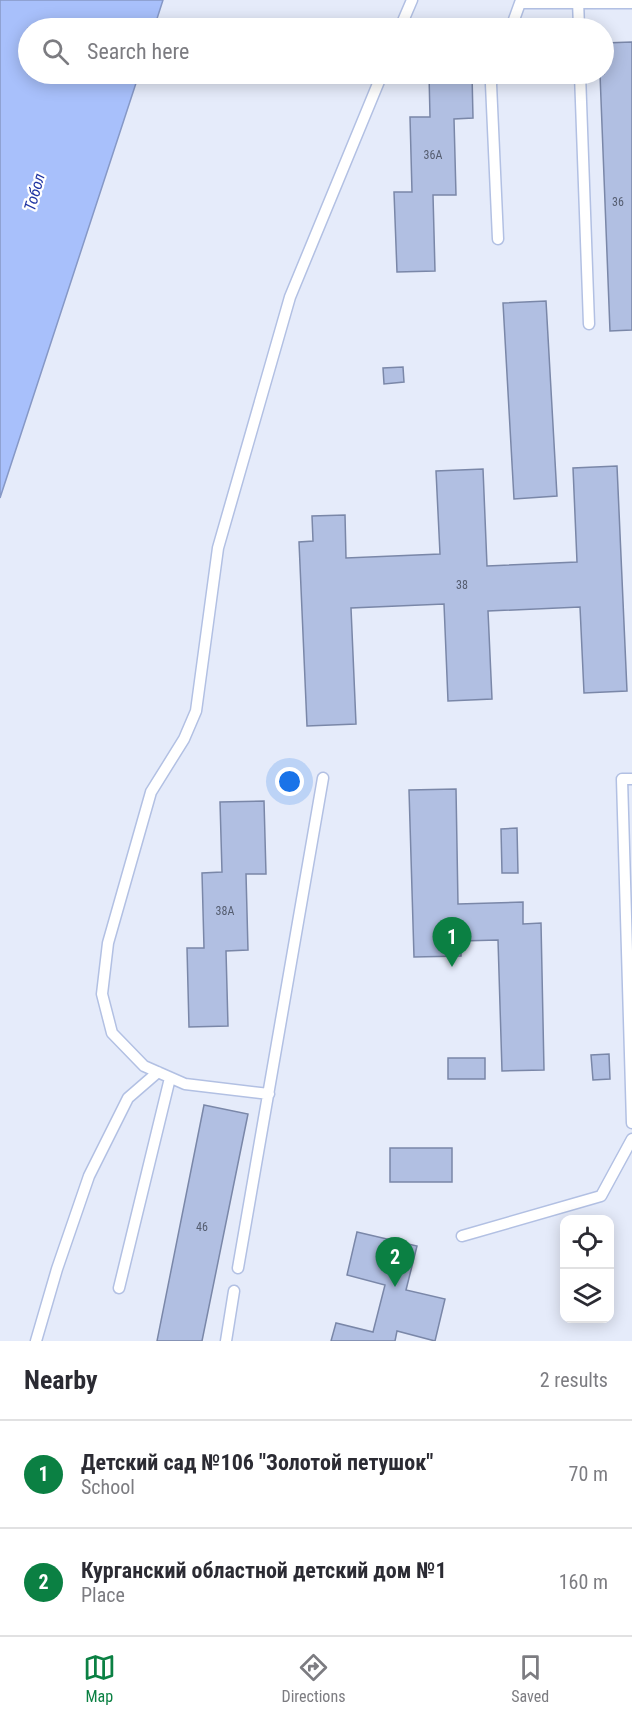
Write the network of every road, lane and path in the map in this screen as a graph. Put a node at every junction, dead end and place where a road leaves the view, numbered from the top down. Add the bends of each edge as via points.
1 (412, 0) edge
2 (578, 1) edge
3 (520, 2) edge
4 (632, 3) edge
5 (404, 18) edge
6 (514, 18) edge
7 (579, 18) edge
8 (378, 84) edge
9 (491, 84) edge
10 (580, 84) edge
11 (498, 239) dead end
12 (589, 324) dead end
13 (323, 778) dead end
14 (632, 779) edge
15 (158, 1072) junction
16 (170, 1078) junction
17 (269, 1094) junction
18 (632, 1124) edge
19 (632, 1139) edge
20 (462, 1236) dead end
21 (238, 1268) dead end
22 (119, 1288) dead end
23 (234, 1291) dead end
24 (36, 1341) edge
25 (226, 1341) edge

1 - 5 lane
2 - 3 lane
2 - 4 lane
2 - 7 lane
3 - 6 lane
8 - 15 lane via 290,297 218,548 196,711 184,739 151,792 108,943 102,994 112,1033 144,1066
9 - 11 lane
10 - 12 lane
13 - 17 lane
14 - 18 lane via 622,779
15 - 16 lane
15 - 24 lane via 128,1098 89,1176
16 - 17 lane via 185,1084
16 - 22 lane
17 - 21 lane
19 - 20 lane via 601,1196
23 - 25 lane

